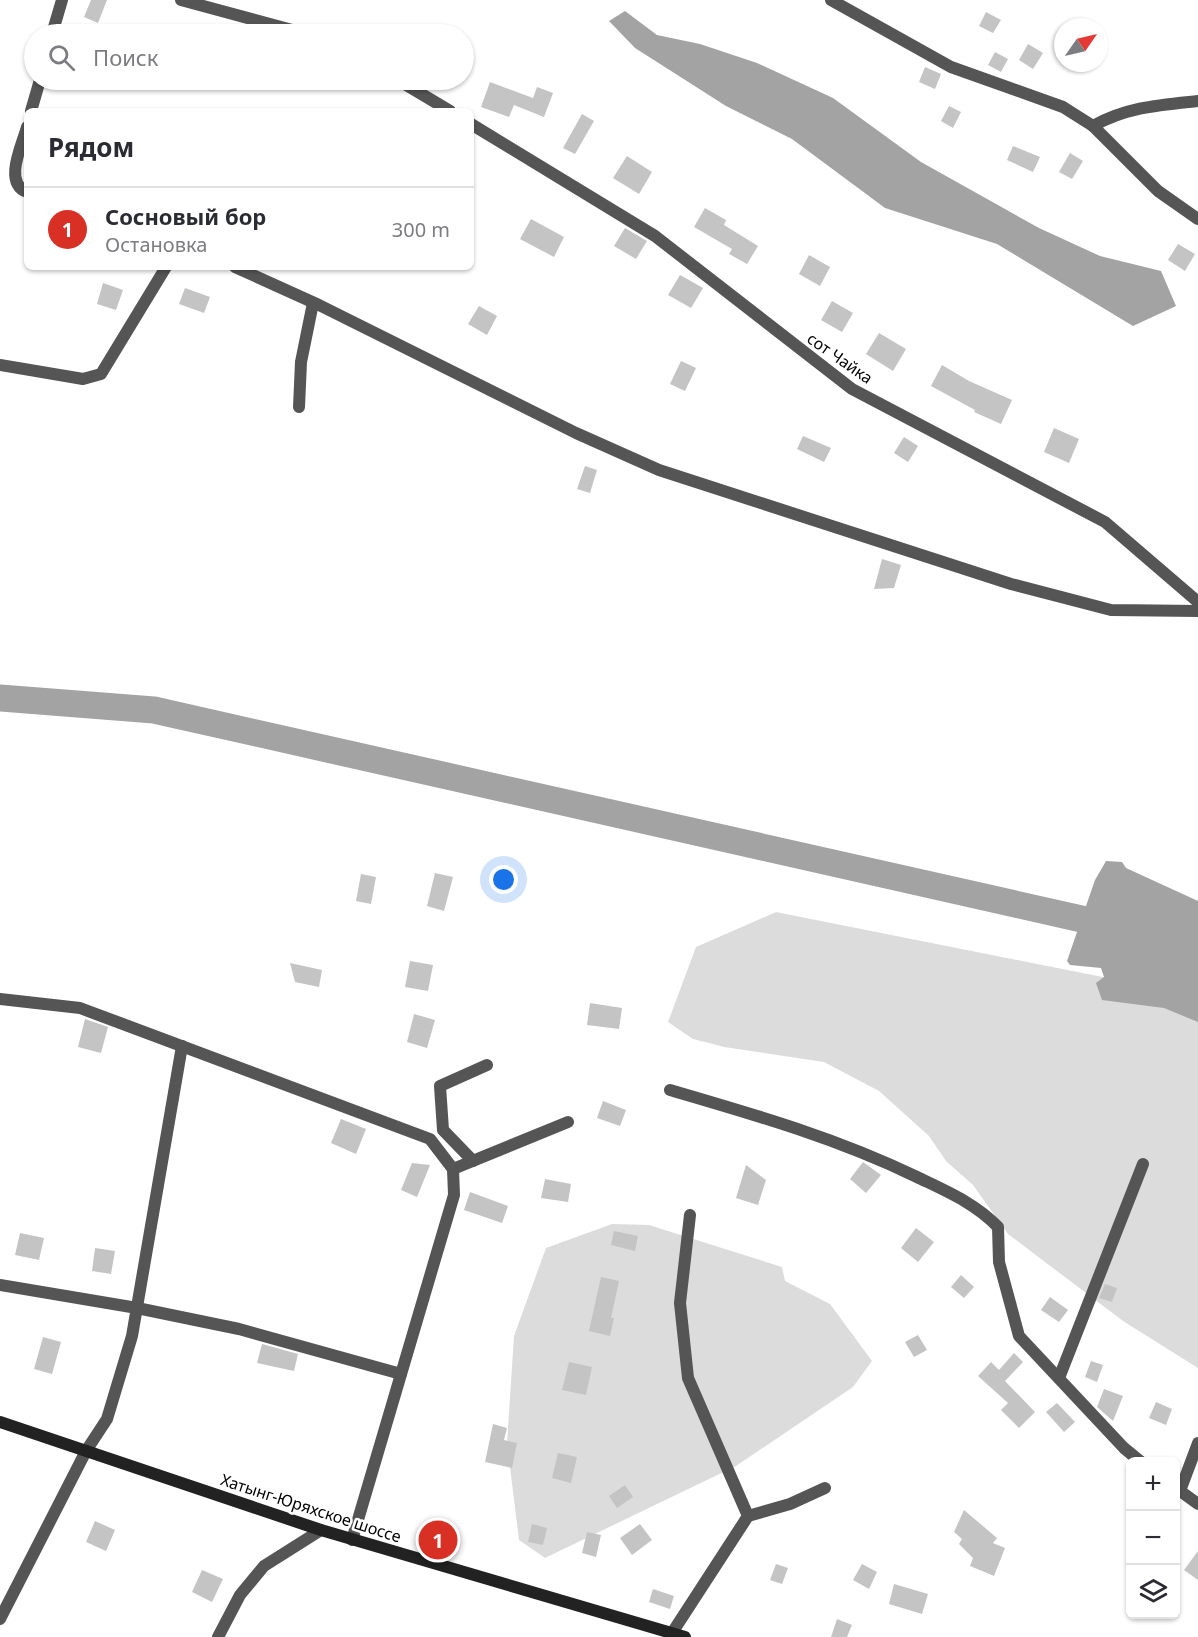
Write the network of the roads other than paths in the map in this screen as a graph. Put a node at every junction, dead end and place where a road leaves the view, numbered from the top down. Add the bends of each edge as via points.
1 (62, 0) edge
2 (181, 0) edge
3 (831, 0) edge
4 (55, 24) edge
5 (270, 24) edge
6 (37, 90) edge
7 (415, 90) edge
8 (1198, 101) edge
9 (33, 108) edge
10 (445, 108) edge
11 (474, 126) edge
12 (1093, 126) junction
13 (24, 138) edge
14 (24, 190) edge
15 (1198, 219) edge
16 (164, 270) edge
17 (242, 270) edge
18 (313, 303) junction
19 (0, 365) edge
20 (299, 407) dead end
21 (1198, 602) edge
22 (1198, 611) edge
23 (0, 999) edge
24 (182, 1046) junction
25 (487, 1065) dead end
26 (670, 1090) dead end
27 (568, 1122) dead end
28 (473, 1161) junction
29 (1143, 1164) dead end
30 (453, 1169) junction
31 (690, 1215) dead end
32 (0, 1285) edge
33 (137, 1308) junction
34 (401, 1374) junction
35 (1059, 1378) junction
36 (0, 1422) edge
37 (1198, 1443) edge
38 (86, 1451) junction
39 (1136, 1457) edge
40 (1180, 1484) edge
41 (825, 1488) dead end
42 (1180, 1490) edge
43 (1198, 1504) edge
44 (748, 1516) junction
45 (321, 1530) junction
46 (352, 1540) junction
47 (0, 1620) edge
48 (672, 1633) junction
49 (218, 1637) edge
50 (685, 1637) edge

1 - 4 street
2 - 5 street
3 - 12 street via 951,67 1063,107
6 - 9 street
7 - 10 street
8 - 12 street via 1140,106
11 - 21 street, сот Чайка via 655,236 852,389 1105,522
12 - 15 street via 1158,191
13 - 14 street via 14,175
16 - 19 street via 101,374 84,379
17 - 18 street
18 - 20 street via 301,362
18 - 22 street via 659,470 1011,584 1112,610
23 - 24 street via 80,1008
24 - 30 street via 430,1139
24 - 33 street
25 - 28 street via 440,1086 442,1130
26 - 35 street via 791,1125 894,1166 981,1210 998,1227 999,1262 1019,1336
27 - 28 street
28 - 30 street
29 - 35 street
30 - 34 street via 454,1195
31 - 44 street via 680,1303 688,1378
32 - 33 street
33 - 34 street via 239,1329
33 - 38 street via 107,1419
34 - 46 street
35 - 39 street
36 - 38 main road, Хатынг-Юряхское шоссе
37 - 40 street
38 - 45 main road, Хатынг-Юряхское шоссе
38 - 47 street
41 - 44 street via 790,1504
42 - 43 street
44 - 48 street
45 - 46 main road, Хатынг-Юряхское шоссе
45 - 49 street via 264,1566 240,1595
46 - 48 main road, Хатынг-Юряхское шоссе
48 - 50 main road, Хатынг-Юряхское шоссе

